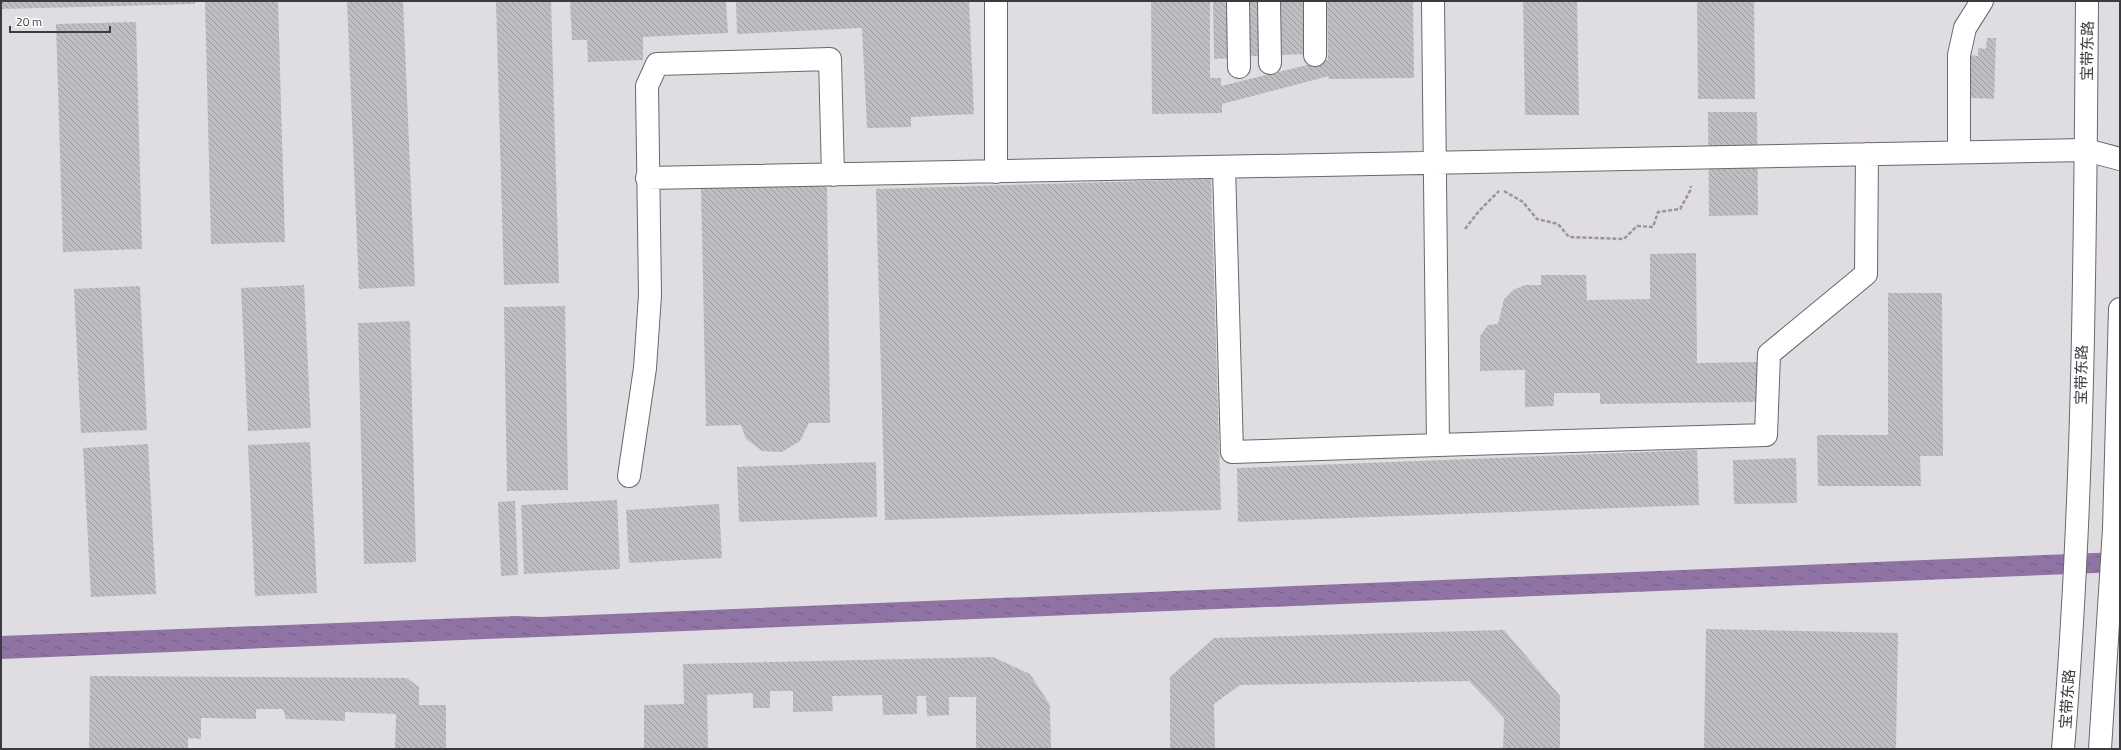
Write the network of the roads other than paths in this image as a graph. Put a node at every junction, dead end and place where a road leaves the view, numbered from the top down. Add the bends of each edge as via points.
1 (996, 1) edge
2 (1238, 1) edge
3 (1270, 1) edge
4 (1315, 1) edge
5 (1433, 1) edge
6 (1982, 1) edge
7 (2087, 1) edge
8 (1315, 55) dead end
9 (1270, 63) dead end
10 (1240, 67) dead end
11 (2086, 150) junction
12 (1959, 152) junction
13 (1867, 154) junction
14 (2120, 159) edge
15 (1435, 163) junction
16 (1224, 167) junction
17 (996, 172) junction
18 (833, 175) junction
19 (647, 178) junction
20 (2120, 309) edge
21 (1438, 445) junction
22 (629, 476) dead end
23 (2063, 749) edge
24 (2100, 749) edge

1 - 17 main road
2 - 10 main road
3 - 9 main road
4 - 8 main road
5 - 15 main road
6 - 12 main road via 1965,28 1959,55
7 - 11 main road, 宝带东路
11 - 12 main road
11 - 14 main road
11 - 23 main road, 宝带东路 via 2077,532
12 - 13 main road
13 - 15 main road
13 - 21 main road via 1866,274 1770,354 1766,435
15 - 16 main road
15 - 21 main road
16 - 17 main road
16 - 21 main road via 1232,452
17 - 18 main road
18 - 19 main road
18 - 19 main road via 830,59 657,64 647,86
19 - 22 main road via 650,295 645,368
20 - 24 main road via 2114,529

